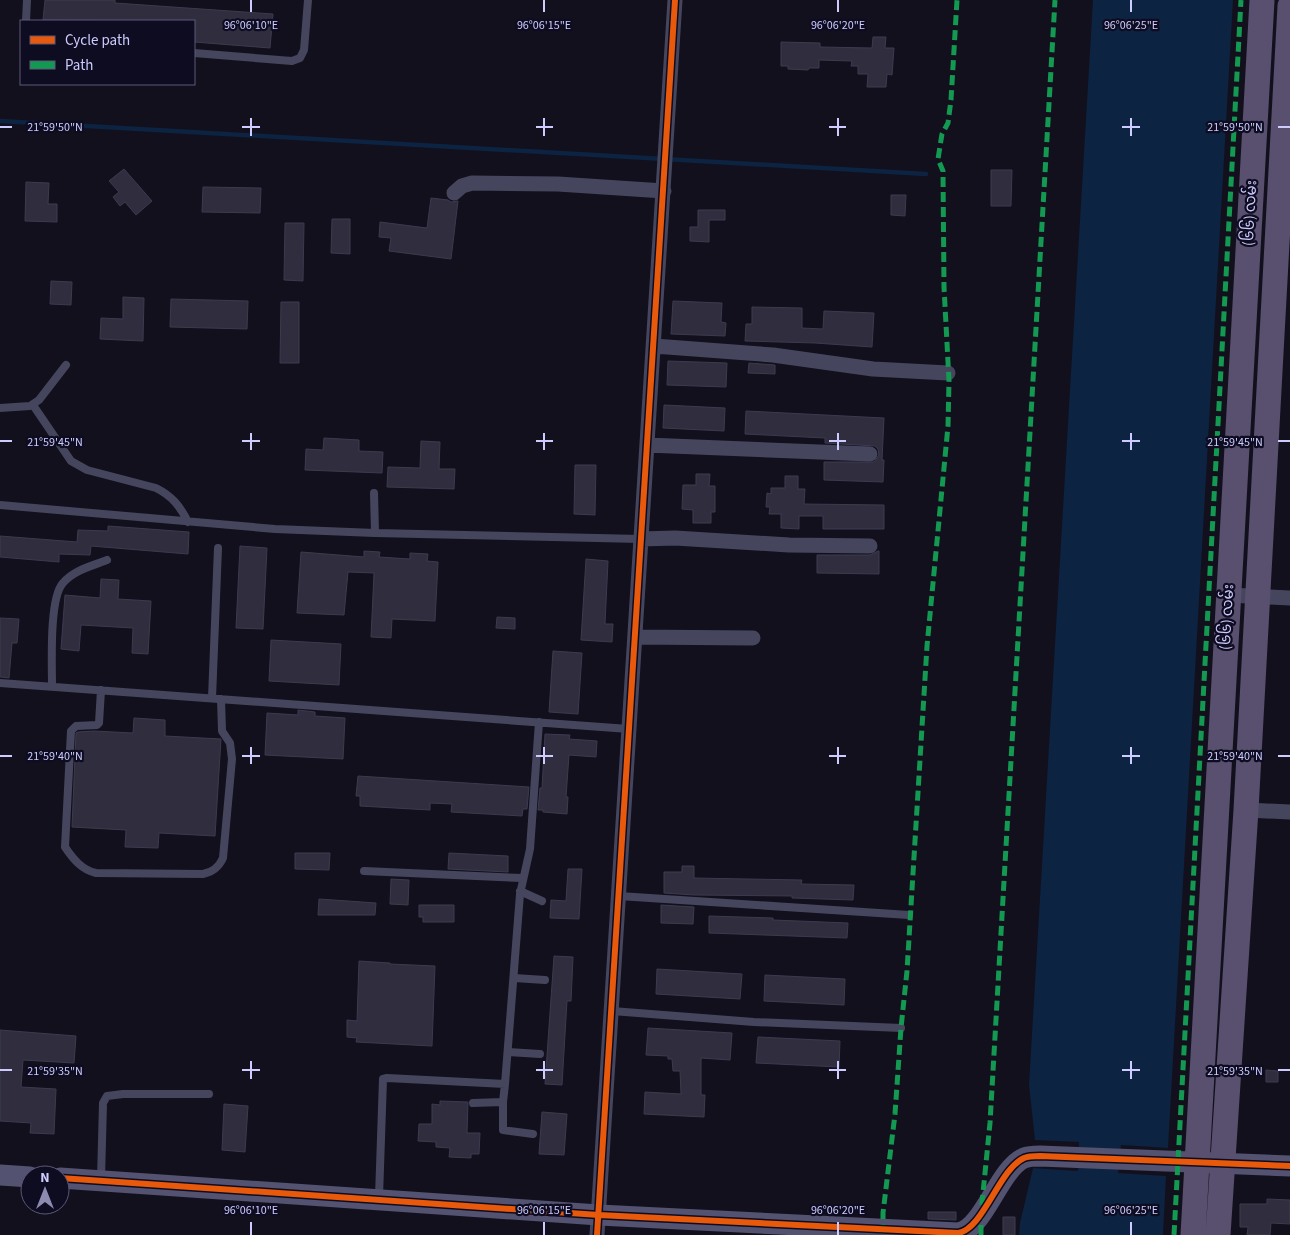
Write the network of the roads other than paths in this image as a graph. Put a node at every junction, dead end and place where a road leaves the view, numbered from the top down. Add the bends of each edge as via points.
1 (27, 0) edge
2 (308, 0) edge
3 (675, 0) edge
4 (1262, 0) edge
5 (1290, 6) edge
6 (26, 20) edge
7 (195, 53) edge
8 (1252, 167) junction
9 (1285, 169) edge
10 (664, 191) junction
11 (454, 193) dead end
12 (654, 346) junction
13 (66, 365) dead end
14 (948, 373) dead end
15 (33, 405) junction
16 (0, 408) edge
17 (647, 445) junction
18 (870, 454) dead end
19 (374, 493) dead end
20 (0, 505) edge
21 (188, 522) junction
22 (375, 533) junction
23 (642, 539) junction
24 (870, 546) dead end
25 (218, 548) dead end
26 (107, 560) dead end
27 (1228, 595) junction
28 (1257, 596) junction
29 (1290, 598) edge
30 (635, 637) junction
31 (753, 638) dead end
32 (0, 683) edge
33 (52, 686) junction
34 (101, 690) junction
35 (212, 698) junction
36 (221, 699) junction
37 (539, 722) junction
38 (630, 729) junction
39 (1246, 810) junction
40 (1290, 812) edge
41 (364, 871) dead end
42 (522, 878) junction
43 (520, 891) junction
44 (619, 896) junction
45 (542, 901) dead end
46 (909, 915) dead end
47 (514, 978) junction
48 (545, 980) dead end
49 (612, 1011) junction
50 (900, 1028) dead end
51 (508, 1052) junction
52 (540, 1054) dead end
53 (505, 1084) junction
54 (209, 1094) dead end
55 (503, 1102) junction
56 (473, 1103) dead end
57 (533, 1134) dead end
58 (1196, 1163) junction
59 (1222, 1164) junction
60 (1290, 1166) edge
61 (0, 1175) edge
62 (20, 1176) edge
63 (70, 1178) edge
64 (101, 1180) junction
65 (379, 1200) junction
66 (598, 1225) edge
67 (1193, 1235) edge
68 (1218, 1235) edge

1 - 6 lane
2 - 7 lane via 303,55 296,60
3 - 10 street
4 - 8 main road, (၆၆) လမ်း
5 - 9 main road, (၆၆) လမ်း
8 - 9 street
8 - 27 main road, (၆၆) လမ်း
9 - 28 main road, (၆၆) လမ်း
10 - 11 street via 472,182
10 - 12 street
12 - 14 street via 773,355 873,369
12 - 17 street
13 - 15 lane
15 - 16 lane
15 - 21 lane via 71,461 87,470 164,492 182,509
17 - 18 street
17 - 23 street
19 - 22 lane
20 - 21 lane
21 - 22 lane
22 - 23 lane
23 - 24 street
23 - 30 street
25 - 35 lane
26 - 33 lane via 73,574 58,592 54,609
27 - 28 street
27 - 58 main road, (၆၆) လမ်း
28 - 29 street
28 - 39 main road, (၆၆) လမ်း
30 - 31 street
30 - 38 street
32 - 33 lane
33 - 34 lane
34 - 35 lane
34 - 36 lane via 99,723 76,726 71,731 65,847 83,868 96,873 203,874 221,863 232,759 230,743 222,731
35 - 36 lane
36 - 37 lane
37 - 38 lane
37 - 42 lane via 530,849
38 - 44 street
39 - 40 street
39 - 59 main road, (၆၆) လမ်း
41 - 42 lane
42 - 43 lane
43 - 45 lane
43 - 47 lane
44 - 46 lane
44 - 49 street
47 - 48 lane
47 - 51 lane
49 - 50 lane via 754,1022
49 - 66 street
51 - 52 lane
51 - 53 lane
53 - 55 lane
53 - 65 lane via 383,1079
54 - 64 lane via 107,1096
55 - 56 lane
55 - 57 lane via 503,1130
58 - 59 street
58 - 66 street via 1031,1156 1021,1160 1004,1179 976,1221 963,1232
58 - 67 main road, (၆၆) လမ်း
59 - 60 street
59 - 68 main road, (၆၆) လမ်း
61 - 62 street
63 - 64 street
64 - 65 street
65 - 66 street

